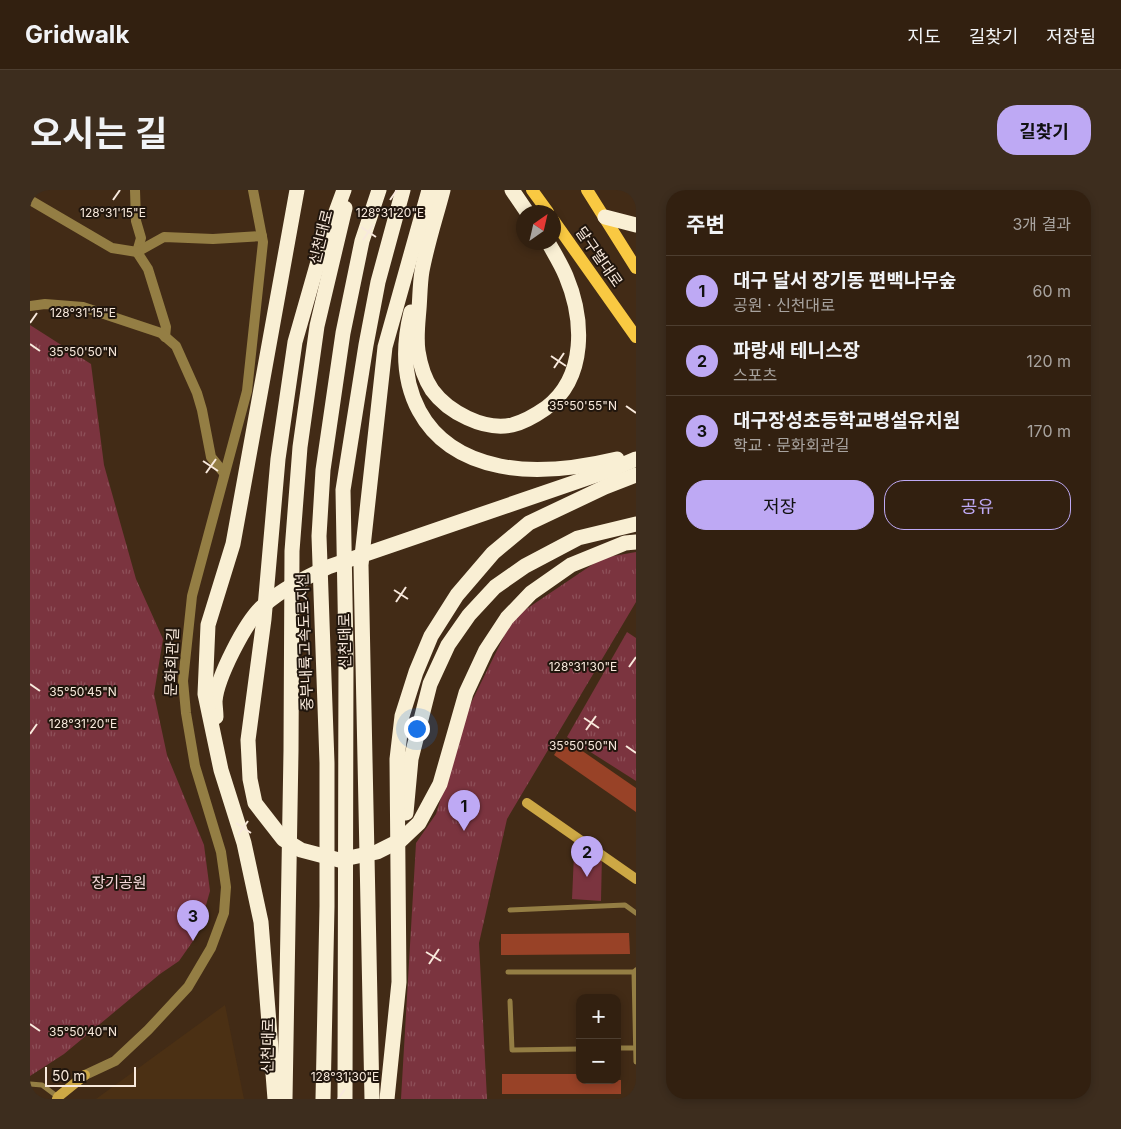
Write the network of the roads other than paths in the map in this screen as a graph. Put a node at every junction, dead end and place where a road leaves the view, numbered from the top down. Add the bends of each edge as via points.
1 (135, 190) edge
2 (253, 190) edge
3 (297, 190) edge
4 (344, 190) edge
5 (350, 190) edge
6 (379, 190) edge
7 (403, 190) edge
8 (429, 190) edge
9 (443, 190) edge
10 (512, 190) edge
11 (532, 190) edge
12 (587, 190) edge
13 (30, 200) edge
14 (522, 205) edge
15 (543, 205) edge
16 (604, 217) junction
17 (636, 225) edge
18 (561, 231) edge
19 (262, 236) junction
20 (552, 250) edge
21 (137, 252) junction
22 (636, 268) edge
23 (422, 271) junction
24 (30, 306) edge
25 (165, 337) junction
26 (636, 337) edge
27 (636, 457) edge
28 (224, 473) junction
29 (636, 475) edge
30 (636, 524) edge
31 (636, 542) edge
32 (221, 770) junction
33 (527, 803) dead end
34 (636, 879) edge
35 (398, 896) junction
36 (510, 910) dead end
37 (636, 913) edge
38 (635, 971) edge
39 (508, 972) dead end
40 (510, 1001) dead end
41 (621, 1048) edge
42 (636, 1048) edge
43 (576, 1049) edge
44 (636, 1062) edge
45 (30, 1084) edge
46 (58, 1098) edge
47 (275, 1099) edge
48 (285, 1099) edge
49 (324, 1099) edge
50 (345, 1099) edge
51 (372, 1099) edge
52 (387, 1099) edge

1 - 21 street via 136,221 141,238
2 - 19 street, 문화회관길
3 - 32 highway via 232,544 208,624 205,694
4 - 31 highway via 319,258 295,342 278,459 264,619 248,740 255,804 283,839 301,850 339,860 377,852 401,840 419,823 440,784 466,693 486,650 507,618 531,593 571,565 625,543
5 - 48 highway, 신천대로 via 316,326 300,447 292,551 292,751
6 - 49 highway, 중부내륙고속도로지선 via 362,241 343,333 324,470 319,536 327,763
7 - 50 highway via 366,345 344,490
8 - 51 highway, 신천대로 via 385,347 361,565
9 - 23 highway
10 - 14 highway
11 - 15 main road
12 - 16 main road, 달구벌대로
13 - 21 street via 112,248
16 - 17 highway
16 - 22 main road, 달구벌대로
18 - 26 main road, 달구벌대로
19 - 21 street via 164,237
19 - 28 street, 문화회관길 via 247,391
20 - 23 highway via 573,295 579,333 576,364 554,401 534,416 512,425 472,420 447,405 433,391 426,379 418,348
21 - 25 street via 148,269 166,327
23 - 27 highway via 410,315 406,375 419,411 442,440 478,461 501,466 550,469
24 - 25 street via 83,307
25 - 28 street via 176,346 197,394 211,457
27 - 32 highway via 608,471 328,567 290,586 262,607 246,627 223,673 215,701
28 - 46 street, 문화회관길 via 192,596 183,681 195,766 221,852 226,887 224,914 211,948 188,987 115,1061 85,1075
29 - 35 highway via 565,505 522,529 493,552 457,595 431,636 402,716 397,759
30 - 35 highway via 578,538 525,566 495,587 469,615 448,645 430,684 411,759
32 - 47 highway via 244,843 261,922
33 - 34 street
35 - 52 highway via 399,982
36 - 37 lane via 625,905
38 - 39 lane
38 - 42 lane
40 - 43 lane via 512,1050
41 - 42 lane
42 - 44 lane
45 - 46 lane via 42,1085

